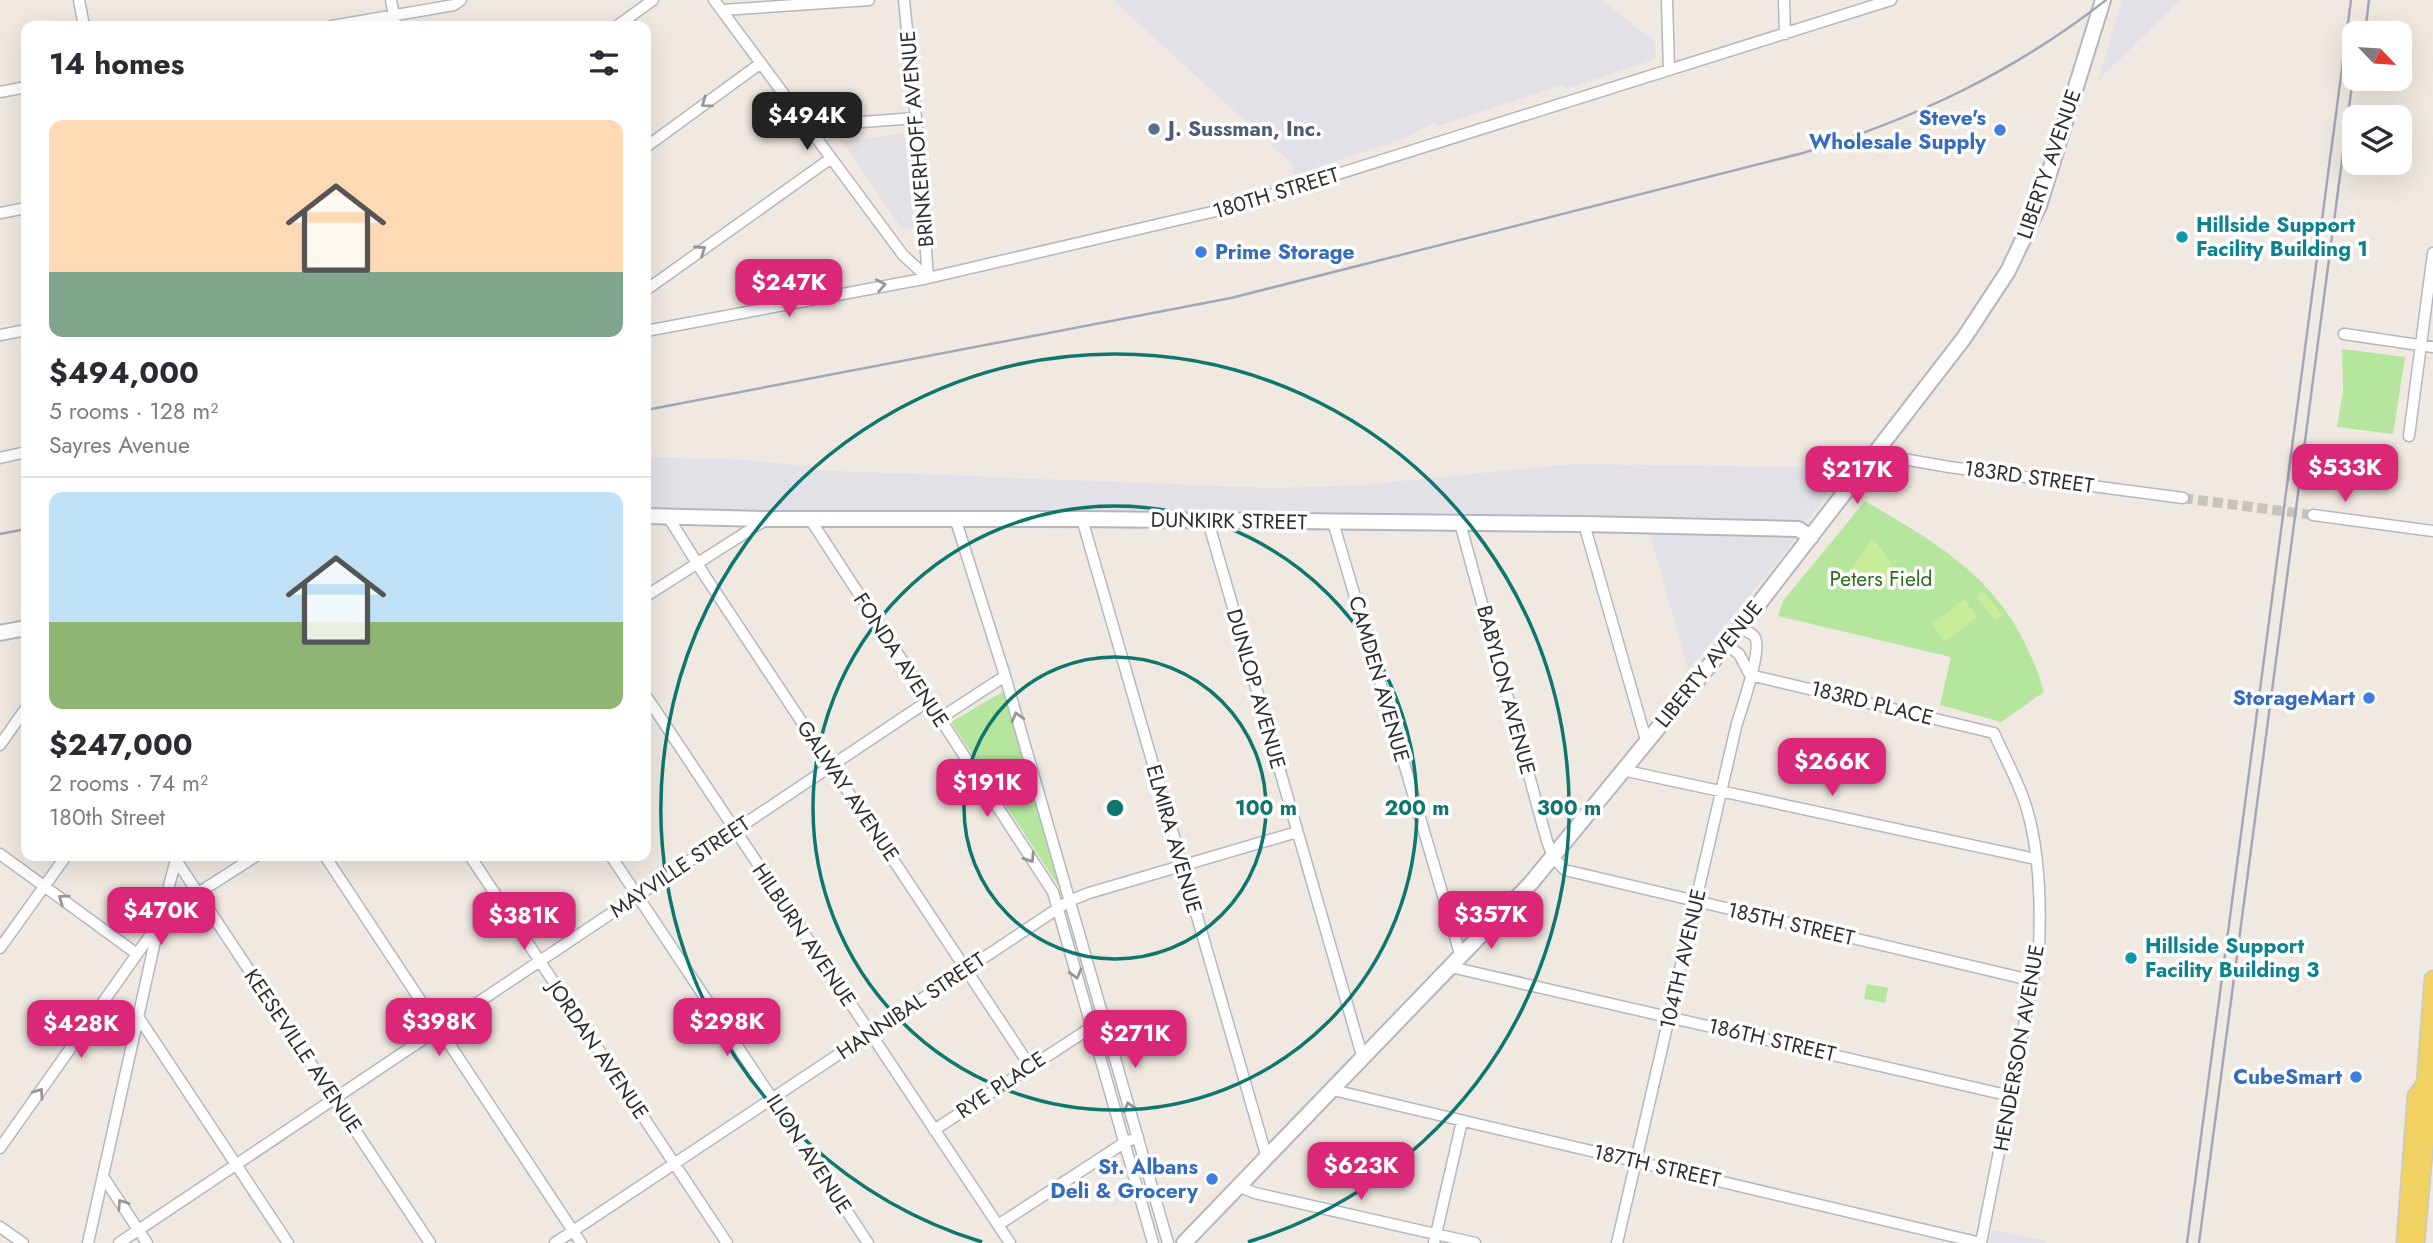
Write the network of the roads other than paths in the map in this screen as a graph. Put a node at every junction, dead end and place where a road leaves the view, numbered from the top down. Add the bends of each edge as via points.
1 (79, 0) edge
2 (391, 0) edge
3 (461, 0) edge
4 (653, 0) edge
5 (714, 0) edge
6 (869, 0) edge
7 (904, 0) edge
8 (1667, 0) edge
9 (1784, 0) edge
10 (1891, 0) edge
11 (2103, 0) edge
12 (722, 10) junction
13 (394, 14) junction
14 (83, 21) edge
15 (358, 21) edge
16 (395, 21) edge
17 (624, 21) edge
18 (1785, 34) junction
19 (761, 63) junction
20 (1669, 69) junction
21 (21, 88) edge
22 (0, 92) edge
23 (916, 118) junction
24 (807, 126) junction
25 (651, 143) edge
26 (830, 159) junction
27 (21, 209) edge
28 (0, 213) edge
29 (2433, 253) edge
30 (928, 278) junction
31 (651, 286) edge
32 (651, 330) edge
33 (21, 331) edge
34 (2344, 334) dead end
35 (0, 335) edge
36 (2421, 345) junction
37 (2433, 347) edge
38 (2409, 436) dead end
39 (21, 454) edge
40 (1875, 454) junction
41 (0, 458) edge
42 (2183, 498) tunnel mouth
43 (667, 515) junction
44 (2313, 515) tunnel mouth
45 (651, 516) edge
46 (735, 517) junction
47 (955, 518) junction
48 (767, 519) junction
49 (810, 519) junction
50 (1082, 519) junction
51 (1208, 521) junction
52 (1333, 522) junction
53 (1460, 523) junction
54 (1584, 524) junction
55 (2433, 531) edge
56 (1811, 537) junction
57 (725, 543) junction
58 (696, 562) junction
59 (651, 593) edge
60 (1740, 628) junction
61 (21, 629) edge
62 (0, 634) edge
63 (1726, 645) junction
64 (1750, 675) junction
65 (1005, 676) junction
66 (928, 701) junction
67 (651, 704) edge
68 (21, 715) edge
69 (939, 719) junction
70 (1994, 733) joint
71 (1646, 740) junction
72 (0, 745) edge
73 (831, 766) junction
74 (1622, 770) junction
75 (1722, 790) junction
76 (735, 830) junction
77 (1297, 832) junction
78 (0, 854) edge
79 (1553, 857) junction
80 (2036, 859) junction
81 (62, 861) edge
82 (176, 861) edge
83 (179, 861) edge
84 (248, 861) edge
85 (328, 861) edge
86 (473, 861) edge
87 (614, 861) edge
88 (1182, 866) junction
89 (44, 886) junction
90 (197, 893) junction
91 (637, 895) junction
92 (1069, 901) junction
93 (1696, 901) junction
94 (1058, 908) junction
95 (159, 923) junction
96 (0, 948) edge
97 (137, 954) junction
98 (539, 960) junction
99 (1456, 962) junction
100 (966, 970) junction
101 (2433, 979) edge
102 (2034, 981) junction
103 (1669, 1017) junction
104 (139, 1018) junction
105 (1104, 1019) junction
106 (1091, 1026) junction
107 (438, 1028) junction
108 (870, 1033) junction
109 (1363, 1059) junction
110 (1030, 1066) junction
111 (2429, 1084) edge
112 (1332, 1090) junction
113 (2011, 1096) junction
114 (334, 1097) junction
115 (773, 1099) junction
116 (1462, 1121) junction
117 (934, 1130) junction
118 (1138, 1137) junction
119 (1124, 1143) junction
120 (0, 1148) edge
121 (1267, 1158) junction
122 (1636, 1161) junction
123 (675, 1164) junction
124 (236, 1165) junction
125 (104, 1178) junction
126 (1240, 1187) junction
127 (2407, 1212) junction
128 (998, 1225) junction
129 (0, 1227) edge
130 (139, 1230) junction
131 (573, 1231) junction
132 (1435, 1239) edge
133 (1190, 1240) edge
134 (23, 1243) edge
135 (88, 1243) edge
136 (119, 1243) edge
137 (147, 1243) edge
138 (288, 1243) edge
139 (430, 1243) edge
140 (555, 1243) edge
141 (581, 1243) edge
142 (727, 1243) edge
143 (868, 1243) edge
144 (1010, 1243) edge
145 (1153, 1243) edge
146 (1168, 1243) edge
147 (1475, 1243) edge
148 (1617, 1243) edge
149 (1981, 1243) edge
150 (2396, 1243) edge
151 (2405, 1243) edge
152 (2416, 1243) edge

1 - 14 street
2 - 13 street
3 - 13 street
4 - 17 street
5 - 12 street
6 - 12 street
7 - 23 street, BRINKERHOFF AVENUE
8 - 20 street
9 - 18 street
10 - 18 street, 180TH STREET
11 - 40 main road, LIBERTY AVENUE via 2045,187 2017,254 1975,324
12 - 19 street
13 - 15 street
13 - 16 street
18 - 20 street, 180TH STREET
19 - 24 street
19 -> 25 street
20 - 30 street, 180TH STREET via 1233,207
21 - 22 street
23 - 24 street
23 - 30 street, BRINKERHOFF AVENUE
24 - 26 street
26 - 30 street via 903,255
31 -> 26 street
27 - 28 street
29 - 36 street
32 -> 30 street, 180TH STREET
33 - 35 street
34 - 36 street
36 - 37 street
36 - 38 street
39 - 41 street
40 - 42 street, 183RD STREET
40 - 56 main road, LIBERTY AVENUE
43 - 45 main road, DUNKIRK STREET
43 - 46 main road, DUNKIRK STREET
43 - 58 street, GALWAY AVENUE
44 - 55 street
46 - 48 main road, DUNKIRK STREET
46 - 57 street
47 - 49 main road, DUNKIRK STREET
47 - 50 main road, DUNKIRK STREET
47 - 65 street
48 - 49 main road, DUNKIRK STREET
48 - 57 street
49 - 66 street, FONDA AVENUE
50 - 51 main road, DUNKIRK STREET
50 - 88 street, ELMIRA AVENUE
51 - 52 main road, DUNKIRK STREET
51 - 77 street, DUNLOP AVENUE
52 - 53 main road, DUNKIRK STREET
52 - 99 street, CAMDEN AVENUE
53 - 54 main road, DUNKIRK STREET
53 - 79 street, BABYLON AVENUE
54 - 56 main road, DUNKIRK STREET via 1798,529
54 - 71 street
56 - 60 main road, LIBERTY AVENUE
57 - 58 street
58 - 59 street
58 - 73 street, GALWAY AVENUE
60 - 63 main road, LIBERTY AVENUE
60 - 64 street, 104TH AVENUE via 1758,643
61 - 62 main road
63 - 64 street via 1739,654
63 - 71 main road, LIBERTY AVENUE
64 - 70 street, 183RD PLACE
64 - 75 street, 104TH AVENUE
65 - 69 street
92 -> 65 street
66 - 69 street, FONDA AVENUE
66 - 73 street, MAYVILLE STREET
67 - 76 street, HILBURN AVENUE
68 - 72 street
69 -> 94 street, FONDA AVENUE via 1053,892
70 - 80 street, HENDERSON AVENUE via 2025,803
71 - 74 main road, LIBERTY AVENUE
73 - 76 street, MAYVILLE STREET
73 - 100 street, GALWAY AVENUE
74 - 75 street
74 - 79 main road, LIBERTY AVENUE
75 - 80 street
75 - 93 street, 104TH AVENUE
76 - 91 street, MAYVILLE STREET
76 - 108 street, HILBURN AVENUE
77 - 88 street, HANNIBAL STREET
77 - 109 street, DUNLOP AVENUE
78 - 89 street
79 - 93 street, 185TH STREET via 1565,870
79 - 99 main road, LIBERTY AVENUE
80 - 102 street, HENDERSON AVENUE via 2040,917
81 - 89 street
82 - 95 street
83 - 90 street, KEESEVILLE AVENUE
84 - 90 street
85 - 107 street
86 - 98 street, JORDAN AVENUE
87 - 91 street, ILION AVENUE
88 - 92 street, HANNIBAL STREET
88 - 121 street, ELMIRA AVENUE
89 - 96 street
97 -> 89 street
90 - 95 street
90 - 114 street, KEESEVILLE AVENUE
91 - 98 street, MAYVILLE STREET
91 - 115 street, ILION AVENUE
92 - 94 street, HANNIBAL STREET
92 - 105 street
93 - 102 street, 185TH STREET
93 - 103 street, 104TH AVENUE
94 - 100 street, HANNIBAL STREET
94 -> 106 street
95 - 97 street
95 - 104 street
120 -> 97 street
98 - 107 street, MAYVILLE STREET
98 - 123 street, JORDAN AVENUE
99 - 103 street, 186TH STREET
99 - 109 main road, LIBERTY AVENUE
100 - 108 street, HANNIBAL STREET
100 - 110 street, GALWAY AVENUE
101 - 111 main road
102 - 113 street, HENDERSON AVENUE
103 - 113 street, 186TH STREET
103 - 122 street, 104TH AVENUE
104 - 124 street
104 - 125 street
105 - 106 street, RYE PLACE
118 -> 105 street
106 - 110 street, RYE PLACE
106 - 119 street
107 - 114 street, MAYVILLE STREET
107 - 131 street
108 - 115 street, HANNIBAL STREET
108 - 117 street, HILBURN AVENUE
109 - 112 main road, LIBERTY AVENUE
110 - 117 street, RYE PLACE
111 - 127 main road via 2416,1096
111 - 152 main road
112 - 116 street, 187TH STREET
112 - 121 main road, LIBERTY AVENUE
113 - 149 street, HENDERSON AVENUE
114 - 124 street, MAYVILLE STREET
114 - 139 street, KEESEVILLE AVENUE
115 - 123 street, HANNIBAL STREET
115 - 143 street, ILION AVENUE
116 - 122 street, 187TH STREET
116 - 132 street
117 - 128 street, HILBURN AVENUE
118 - 119 street
118 - 146 street
119 - 128 street
119 - 145 street
121 - 126 main road, LIBERTY AVENUE
122 - 148 street, 104TH AVENUE
122 - 149 street, 187TH STREET
123 - 131 street, HANNIBAL STREET
123 - 142 street, JORDAN AVENUE
124 - 130 street, MAYVILLE STREET
124 - 138 street
130 -> 125 street
125 - 135 street
126 - 132 street
126 - 133 main road, LIBERTY AVENUE
127 - 150 street
127 - 151 main road
128 - 144 street, HILBURN AVENUE
129 - 134 street
130 - 136 street, MAYVILLE STREET
130 - 137 street
131 - 140 street, HANNIBAL STREET
131 - 141 street
132 - 147 street

